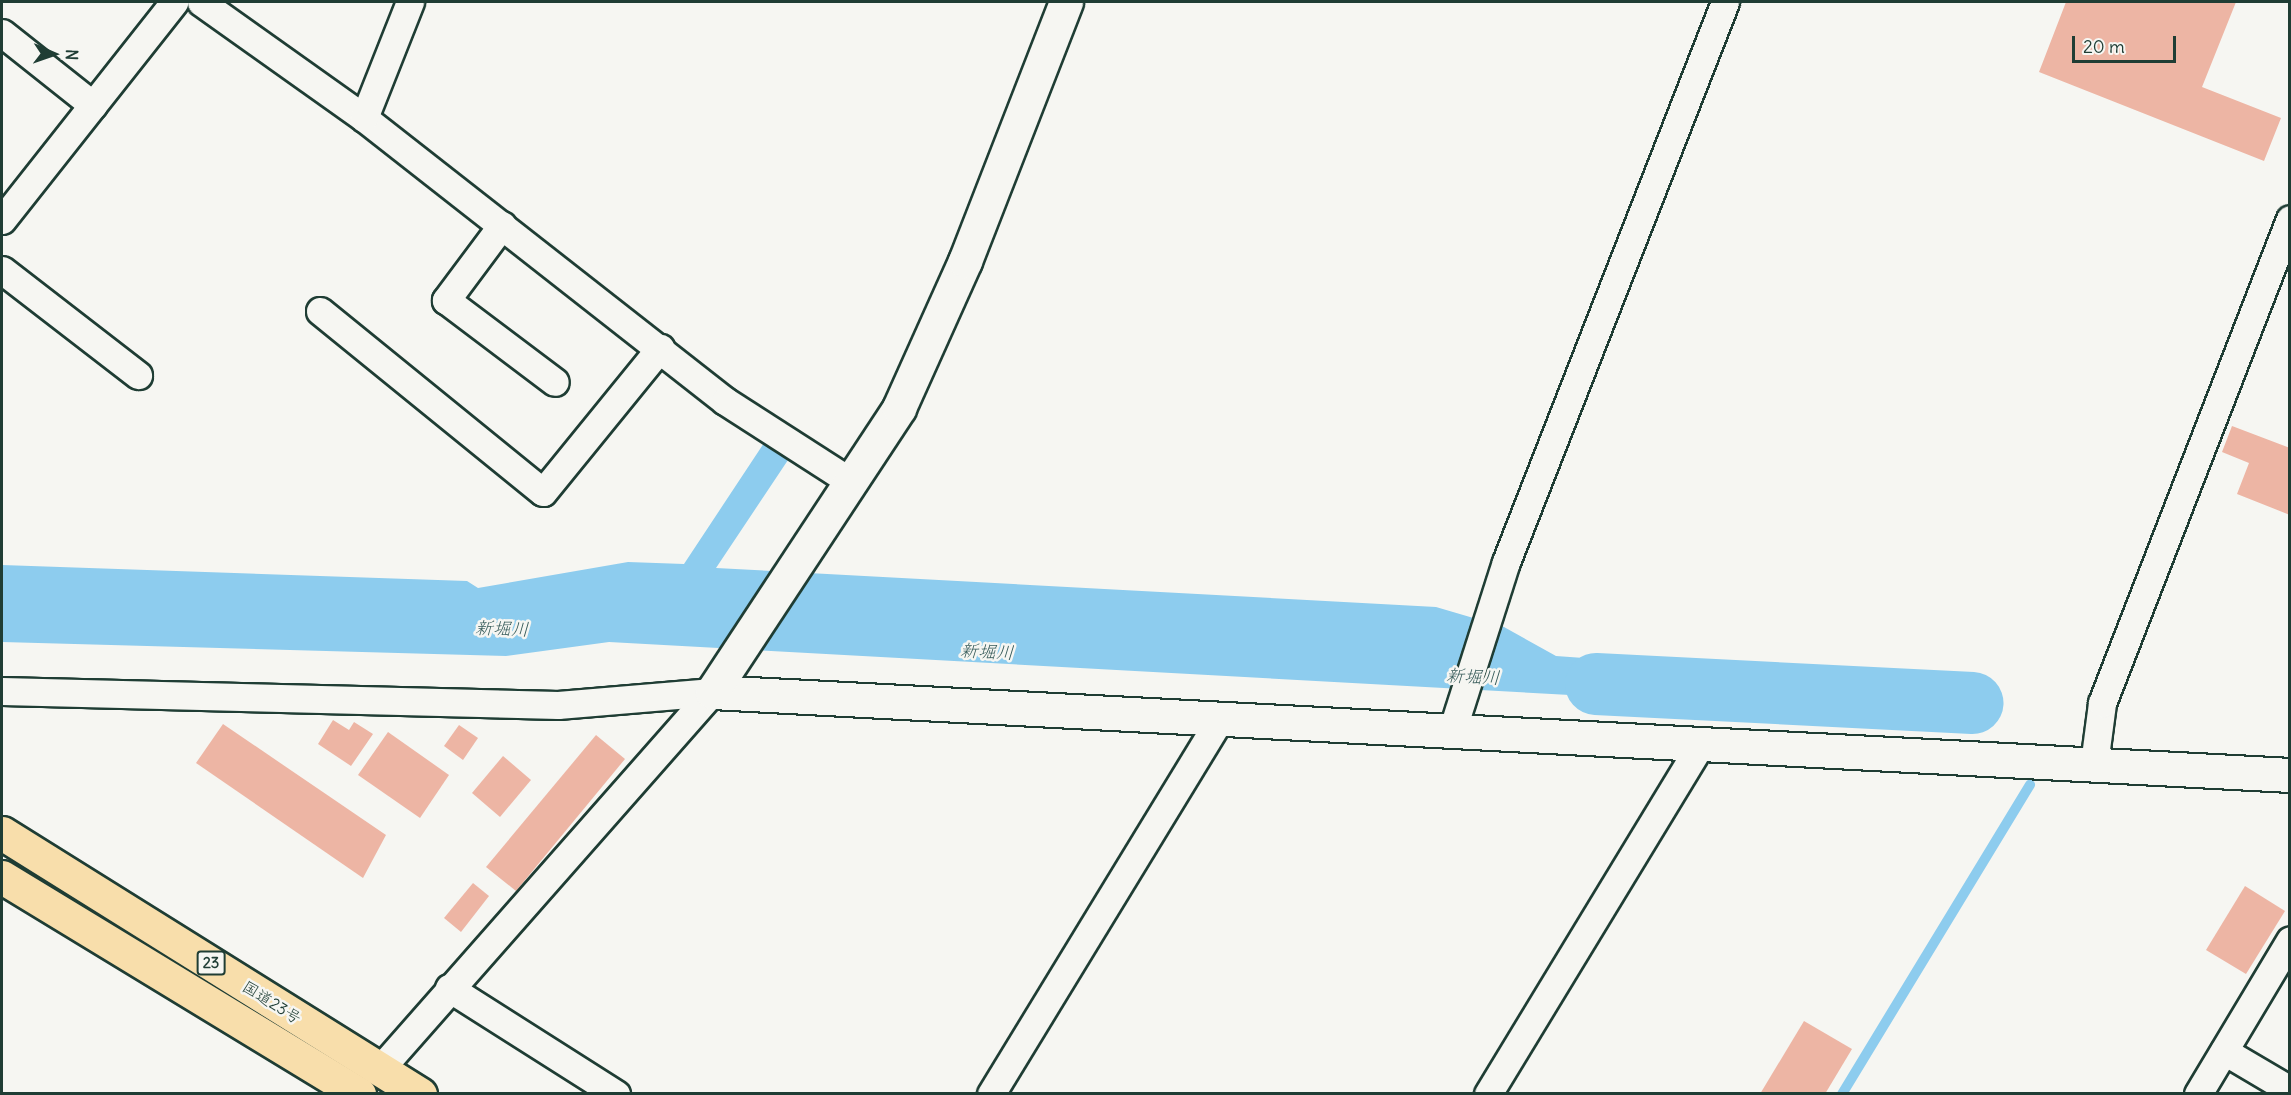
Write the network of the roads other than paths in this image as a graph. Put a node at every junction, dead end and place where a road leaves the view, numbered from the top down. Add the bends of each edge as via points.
1 (174, 2) edge
2 (201, 2) edge
3 (410, 2) edge
4 (1066, 2) edge
5 (1725, 2) edge
6 (2, 33) edge
7 (93, 105) junction
8 (364, 118) junction
9 (2289, 219) edge
10 (2, 220) edge
11 (502, 225) junction
12 (2, 270) edge
13 (320, 311) dead end
14 (660, 348) junction
15 (138, 375) dead end
16 (555, 382) dead end
17 (851, 483) junction
18 (2, 691) edge
19 (712, 692) junction
20 (1221, 719) junction
21 (1452, 730) junction
22 (1701, 744) junction
23 (2094, 764) junction
24 (2289, 775) edge
25 (2, 833) edge
26 (2, 877) edge
27 (2289, 940) edge
28 (449, 988) junction
29 (2224, 1051) junction
30 (375, 1081) edge
31 (2289, 1090) edge
32 (359, 1094) edge
33 (420, 1094) edge
34 (615, 1094) edge
35 (991, 1094) edge
36 (1488, 1094) edge
37 (2198, 1094) edge

1 - 7 street
2 - 8 street
3 - 8 street
4 - 17 street via 935,329 899,408
5 - 21 street via 1506,562
6 - 7 street
7 - 10 street
8 - 11 street
9 - 23 street via 2102,703
11 - 14 street
11 - 16 street via 446,300
12 - 15 street
13 - 14 street via 543,492
14 - 17 street via 725,400
17 - 19 street
18 - 19 street via 558,705
19 - 20 street
19 - 28 street
20 - 21 street
20 - 35 street
21 - 22 street
22 - 23 street
22 - 36 street
23 - 24 street
25 - 30 highway, 国道23号 / 23
26 - 32 highway, 国道23号 / 23
27 - 29 street
28 - 30 street
28 - 34 street
29 - 31 street
29 - 37 street
30 - 33 highway, 国道23号 / 23

